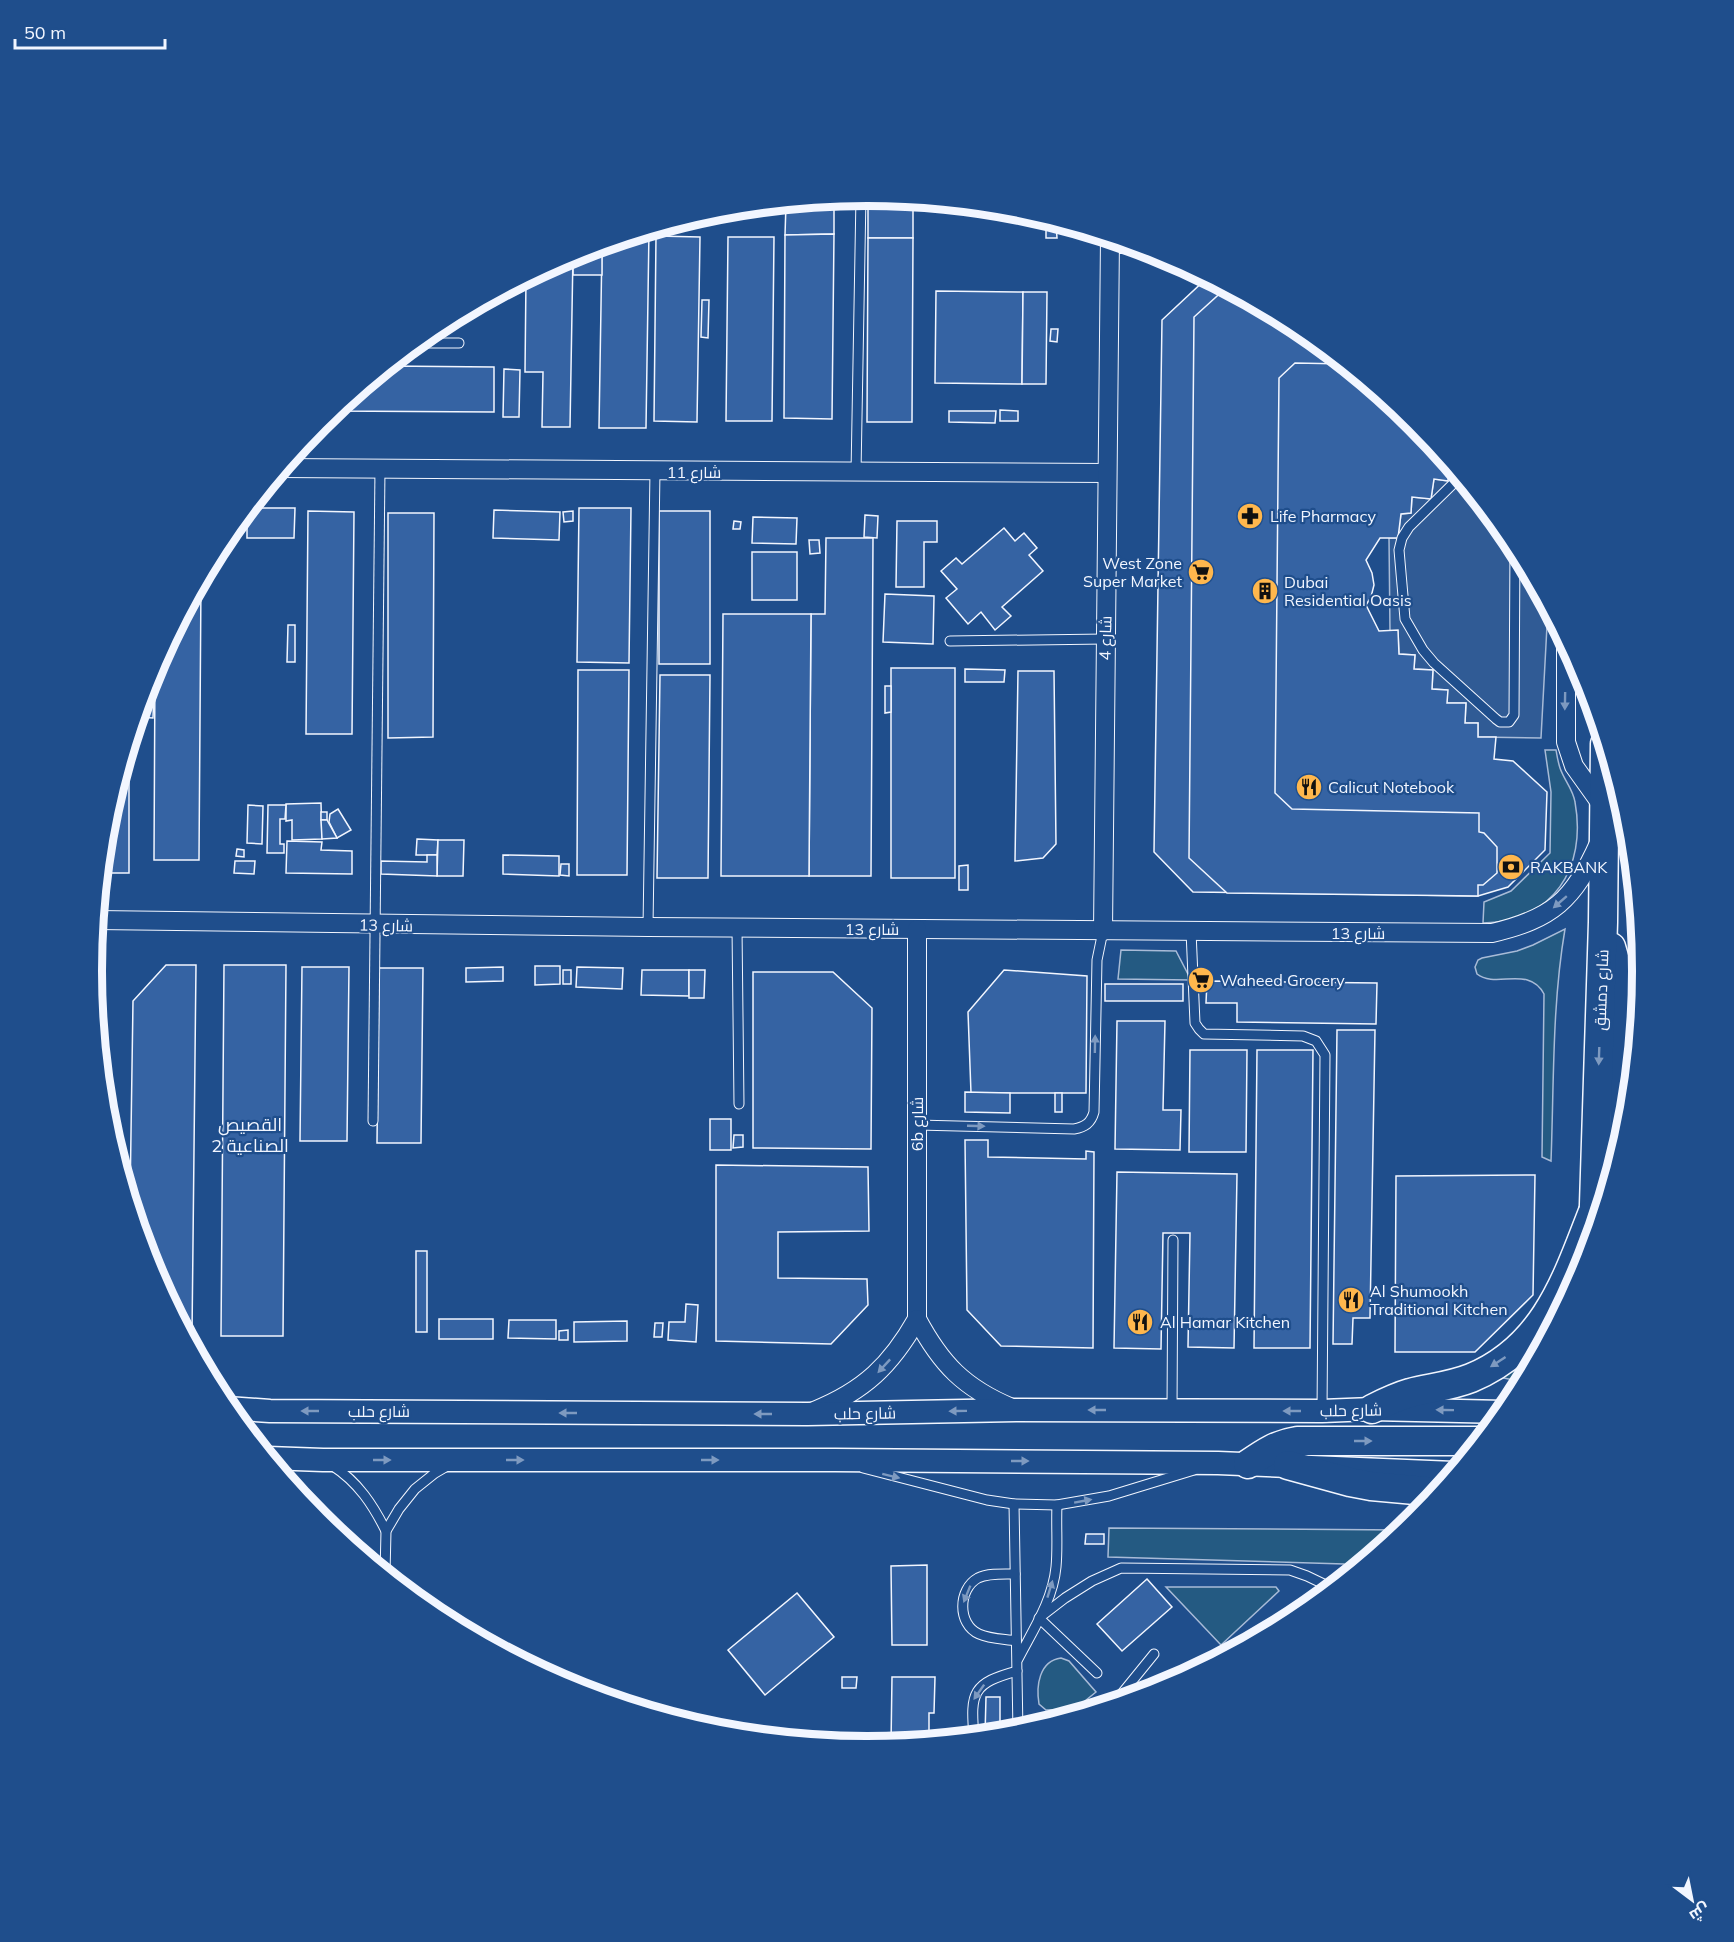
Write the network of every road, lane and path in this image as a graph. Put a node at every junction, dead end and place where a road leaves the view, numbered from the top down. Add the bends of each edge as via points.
1 (861, 206) edge
2 (1110, 246) edge
3 (431, 343) edge
4 (459, 343) dead end
5 (291, 468) edge
6 (380, 469) junction
7 (655, 471) junction
8 (856, 473) junction
9 (1107, 473) junction
10 (1455, 482) edge
11 (1515, 564) edge
12 (1106, 639) junction
13 (950, 641) dead end
14 (1566, 661) edge
15 (1605, 769) edge
16 (1604, 808) junction
17 (1603, 836) junction
18 (104, 920) edge
19 (1603, 922) junction
20 (375, 925) junction
21 (648, 927) junction
22 (737, 928) junction
23 (917, 929) junction
24 (1102, 931) junction
25 (1191, 932) junction
26 (1624, 1077) edge
27 (739, 1104) dead end
28 (373, 1121) dead end
29 (917, 1125) junction
30 (1593, 1209) edge
31 (1173, 1240) dead end
32 (1575, 1261) edge
33 (917, 1319) junction
34 (240, 1409) edge
35 (1371, 1409) junction
36 (1016, 1410) junction
37 (1172, 1410) junction
38 (270, 1411) junction
39 (1323, 1411) junction
40 (1492, 1412) edge
41 (244, 1414) edge
42 (807, 1414) junction
43 (1470, 1442) edge
44 (278, 1458) edge
45 (323, 1460) junction
46 (457, 1460) junction
47 (835, 1460) junction
48 (1218, 1463) junction
49 (1248, 1464) junction
50 (1288, 1465) junction
51 (1444, 1473) edge
52 (1427, 1491) edge
53 (1014, 1504) junction
54 (1057, 1505) junction
55 (386, 1531) junction
56 (386, 1565) edge
57 (1016, 1574) junction
58 (1324, 1584) edge
59 (1040, 1618) junction
60 (1016, 1641) junction
61 (1154, 1654) dead end
62 (1017, 1661) junction
63 (1017, 1671) junction
64 (1097, 1673) dead end
65 (1124, 1691) edge
66 (1018, 1721) edge
67 (973, 1728) edge

1 - 8 lane
2 - 9 street, شارع 4
3 - 4 lane
5 - 6 street, شارع 11
6 - 7 street, شارع 11
6 - 20 lane
7 - 8 street, شارع 11
7 - 21 lane
8 - 9 street, شارع 11
9 - 12 street, شارع 4
10 - 11 lane via 1402,537 1399,550 1405,619 1434,663 1504,723 1514,715
12 - 13 lane
12 - 24 street, شارع 4
14 -> 16 street via 1566,742 1574,766
15 - 16 main road, شارع دمشق
16 - 17 main road, شارع دمشق
17 - 19 main road, شارع دمشق
17 -> 25 street, شارع 13 via 1587,871 1570,894 1546,915 1520,927 1463,934
18 - 20 street, شارع 13
19 - 26 main road via 1624,1007
19 -> 30 main road, شارع دمشق
20 - 21 street, شارع 13
20 - 28 lane
21 - 22 street, شارع 13
22 - 23 street, شارع 13
22 - 27 lane
23 - 24 street, شارع 13
23 - 29 street, 6b شارع
24 - 25 street, شارع 13
29 -> 24 lane via 1074,1129 1089,1122 1095,1113 1096,960
25 - 39 lane via 1198,1029 1204,1034 1303,1036 1316,1041 1325,1055
29 - 33 street, 6b شارع
31 - 37 lane
32 -> 35 main road, شارع دمشق via 1555,1302 1525,1344 1473,1377 1396,1397
33 - 36 street, 6b شارع via 930,1343 967,1384
33 -> 42 street, 6b شارع via 902,1345 861,1388
34 - 38 street, شارع حلب
35 - 39 street, شارع حلب
40 -> 35 street, شارع حلب
37 -> 36 street, شارع حلب
36 -> 42 street, شارع حلب
39 -> 37 street, شارع حلب
38 - 41 street
42 -> 38 street, شارع حلب
49 -> 43 main road via 1271,1448 1297,1441
44 - 45 street
45 -> 46 street
45 - 55 lane via 361,1490
46 -> 47 street
46 - 55 lane via 415,1489
47 -> 48 street
47 -> 53 lane
48 - 49 street
54 -> 48 lane via 1109,1496
49 - 50 street
50 - 51 street
50 - 52 main road via 1371,1486
53 - 54 lane
53 - 57 lane
59 -> 54 lane via 1056,1568
55 - 56 lane
57 - 60 lane
57 -> 60 lane via 977,1579 966,1592 963,1604 966,1621 974,1631
58 - 59 lane via 1290,1570 1121,1568 1092,1581
59 - 62 lane
59 - 64 lane
60 - 62 lane
61 - 65 lane
62 - 63 lane
63 - 66 lane
63 -> 67 lane via 989,1680 976,1694

